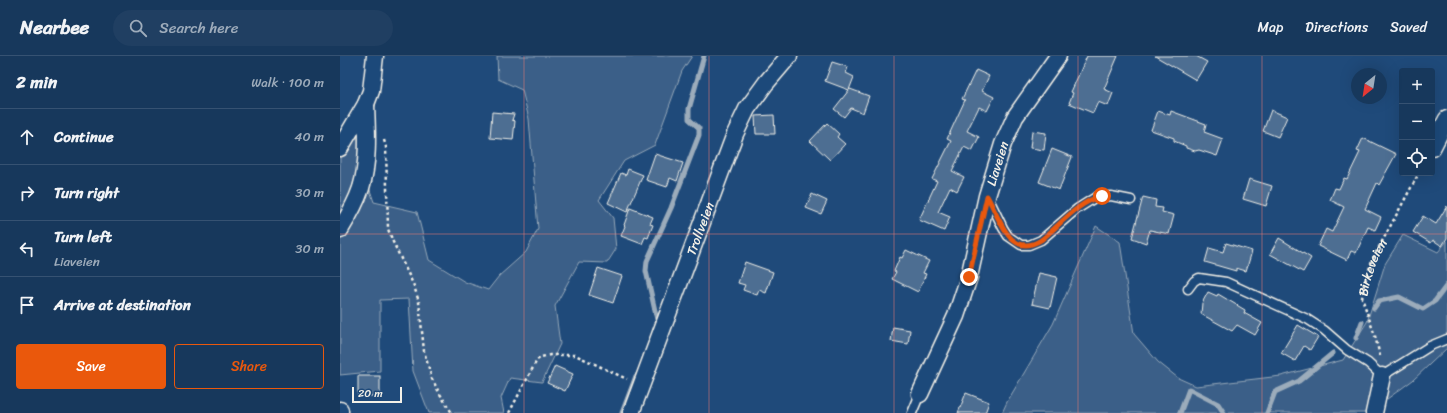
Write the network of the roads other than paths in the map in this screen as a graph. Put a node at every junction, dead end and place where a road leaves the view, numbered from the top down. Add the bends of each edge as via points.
1 (375, 56) edge
2 (789, 56) edge
3 (1058, 56) edge
4 (366, 104) junction
5 (1447, 119) edge
6 (1435, 142) edge
7 (340, 148) edge
8 (987, 196) junction
9 (1131, 200) dead end
10 (340, 230) edge
11 (1188, 289) dead end
12 (1447, 339) edge
13 (1382, 369) junction
14 (920, 394) joint
15 (340, 410) edge
16 (340, 413) edge
17 (631, 413) edge
18 (912, 413) edge
19 (1374, 413) edge

1 - 4 street via 372,85
2 - 17 street, Trollveien via 752,102 735,134
3 - 8 street, Liaveien via 1015,118 1003,144
4 - 7 street
4 - 10 street via 367,134 363,182
5 - 6 street
8 - 9 lane via 1002,228 1021,245 1035,244 1077,209 1096,197 1111,196
8 - 14 street, Liaveien via 969,277 956,316
11 - 13 lane via 1199,278 1226,282 1307,319 1347,350
12 - 13 lane
13 - 19 street
14 - 18 lane
15 - 16 street

